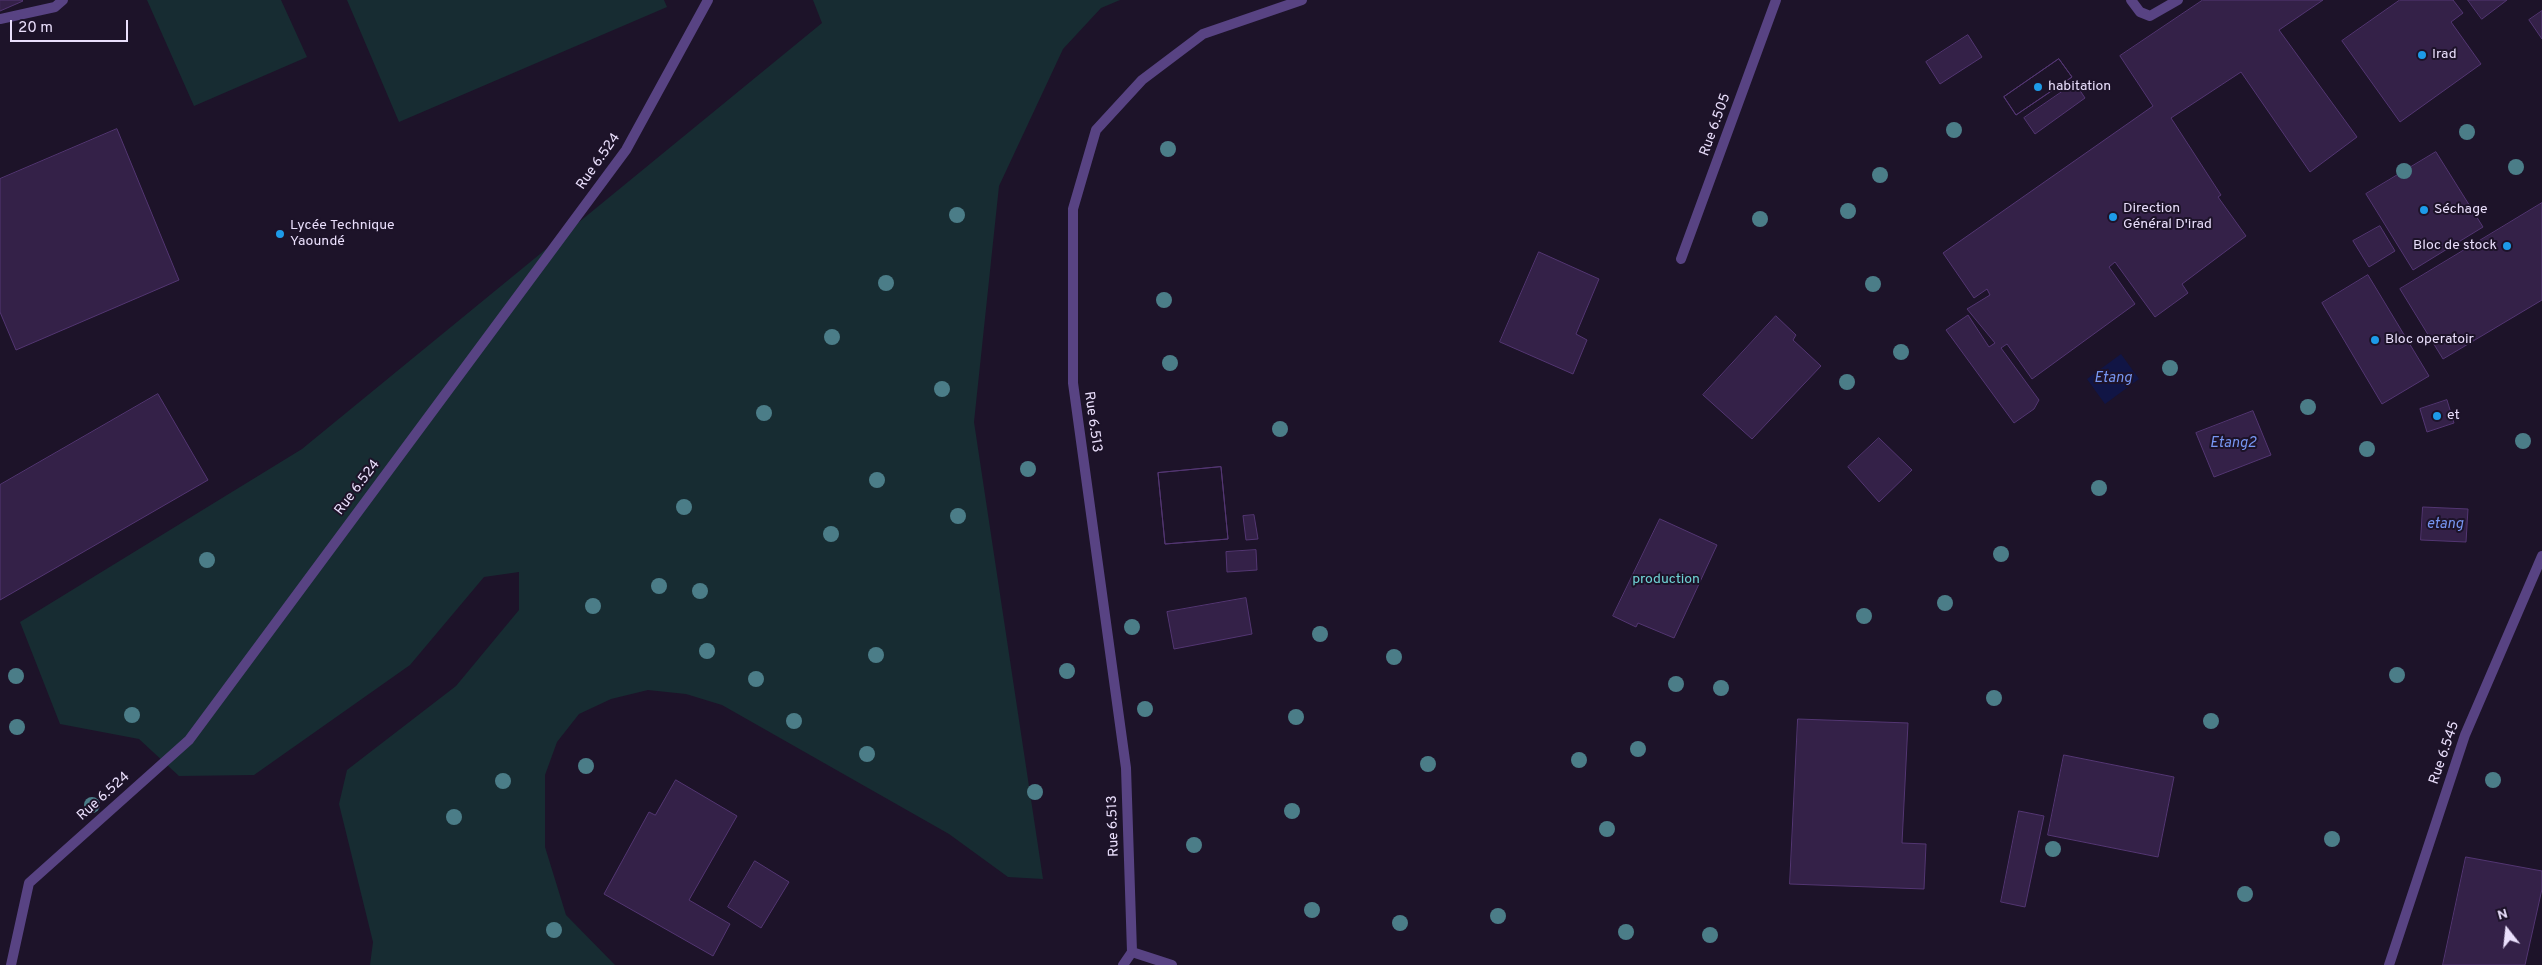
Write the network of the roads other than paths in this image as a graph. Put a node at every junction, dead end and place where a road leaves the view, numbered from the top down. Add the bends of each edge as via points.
1 (63, 0) edge
2 (708, 0) edge
3 (1302, 0) edge
4 (1776, 0) edge
5 (2131, 0) edge
6 (2178, 0) edge
7 (53, 4) edge
8 (0, 19) edge
9 (1681, 259) dead end
10 (2542, 556) edge
11 (1132, 952) junction
12 (11, 965) edge
13 (1123, 965) edge
14 (1172, 965) edge
15 (2389, 965) edge

1 - 7 street
2 - 12 street, Rue 6.524 via 626,150 189,740 29,883
3 - 11 street, Rue 6.513 via 1203,34 1142,80 1096,130 1073,209 1073,383 1126,768
4 - 9 street, Rue 6.505
5 - 6 street via 2140,12 2150,16
7 - 8 street
10 - 15 street, Rue 6.545 via 2465,735
11 - 13 street
11 - 14 street

